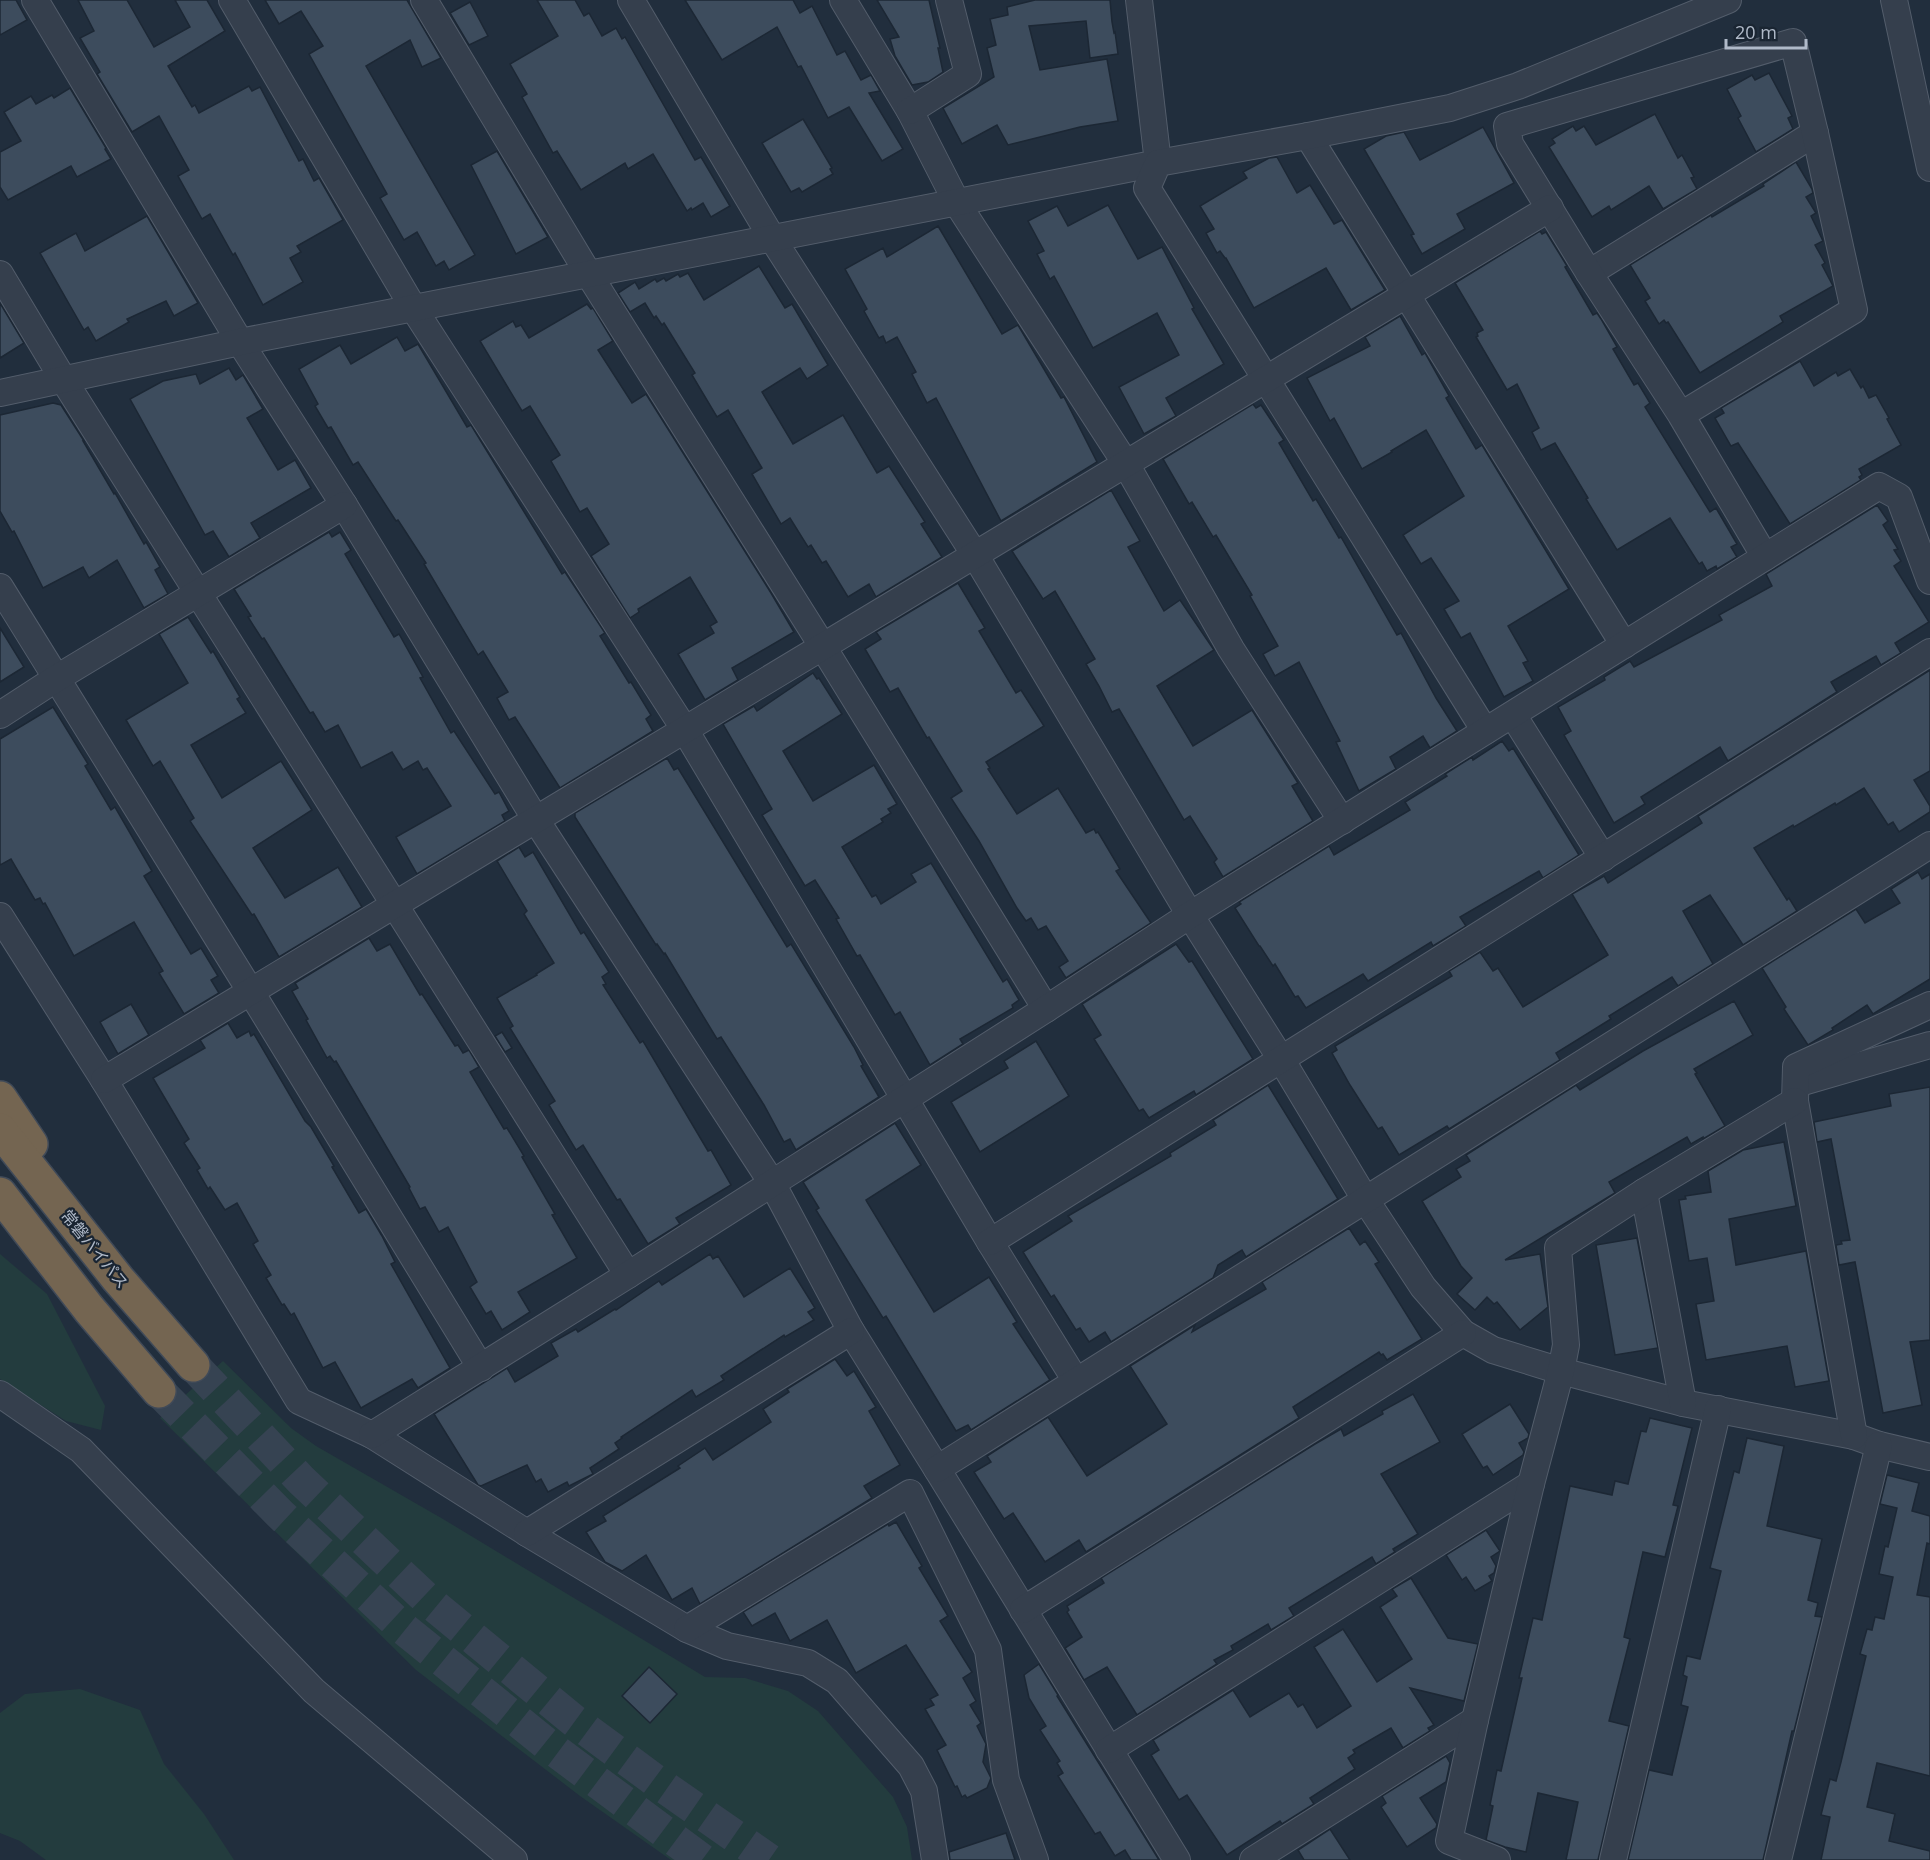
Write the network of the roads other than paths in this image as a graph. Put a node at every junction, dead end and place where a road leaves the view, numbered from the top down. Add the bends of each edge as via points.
1 (35, 0) edge
2 (232, 0) edge
3 (424, 0) edge
4 (631, 0) edge
5 (843, 0) edge
6 (949, 0) edge
7 (1139, 0) edge
8 (1728, 0) edge
9 (1894, 0) edge
10 (910, 111) junction
11 (1815, 133) junction
12 (1308, 136) junction
13 (1158, 163) junction
14 (1930, 168) edge
15 (957, 203) junction
16 (1550, 208) junction
17 (772, 238) junction
18 (588, 273) junction
19 (1589, 273) junction
20 (0, 274) edge
21 (1408, 295) junction
22 (414, 309) junction
23 (240, 342) junction
24 (63, 379) junction
25 (1265, 380) junction
26 (0, 393) edge
27 (1681, 415) junction
28 (1126, 464) junction
29 (344, 505) junction
30 (975, 555) junction
31 (1765, 557) junction
32 (1930, 581) edge
33 (0, 587) edge
34 (198, 592) junction
35 (1624, 645) junction
36 (824, 646) junction
37 (1930, 652) edge
38 (57, 678) junction
39 (0, 715) edge
40 (1513, 715) junction
41 (685, 730) junction
42 (1485, 731) junction
43 (536, 820) junction
44 (1342, 821) junction
45 (1930, 845) edge
46 (1603, 858) junction
47 (395, 904) junction
48 (1190, 915) junction
49 (0, 916) edge
50 (251, 992) junction
51 (1930, 1005) edge
52 (1046, 1009) junction
53 (1930, 1045) edge
54 (1281, 1059) junction
55 (104, 1080) junction
56 (1795, 1093) junction
57 (0, 1098) edge
58 (904, 1099) junction
59 (0, 1130) edge
60 (772, 1183) junction
61 (1644, 1192) junction
62 (0, 1194) edge
63 (1365, 1199) junction
64 (0, 1211) edge
65 (990, 1242) junction
66 (628, 1275) junction
67 (118, 1279) junction
68 (89, 1309) junction
69 (851, 1331) junction
70 (1463, 1333) junction
71 (193, 1365) tunnel mouth
72 (481, 1368) junction
73 (1561, 1371) junction
74 (1076, 1381) junction
75 (159, 1391) tunnel mouth
76 (0, 1394) edge
77 (1683, 1403) junction
78 (1718, 1409) junction
79 (372, 1434) junction
80 (1854, 1436) junction
81 (1879, 1445) junction
82 (1930, 1457) edge
83 (937, 1469) junction
84 (1531, 1484) junction
85 (527, 1533) junction
86 (1023, 1610) junction
87 (687, 1629) junction
88 (1475, 1720) junction
89 (1109, 1750) junction
90 (514, 1860) edge
91 (935, 1860) edge
92 (1035, 1860) edge
93 (1177, 1860) edge
94 (1253, 1860) edge
95 (1497, 1860) edge
96 (1613, 1860) edge
97 (1778, 1860) edge

1 - 23 street
2 - 22 street
3 - 18 street
4 - 17 street
5 - 10 street
6 - 10 street via 968,74
7 - 13 street
8 - 12 street via 1518,86 1450,108
9 - 14 street
10 - 15 street
11 - 16 street via 1793,42 1507,126 1510,144
11 - 19 street
11 - 27 street via 1854,310
12 - 13 street
12 - 21 street
13 - 15 street
13 - 25 street via 1147,188
15 - 17 street
15 - 28 street
16 - 19 street
16 - 21 street
17 - 18 street
17 - 30 street
18 - 22 street
18 - 36 street
19 - 27 street
20 - 24 street
21 - 25 street
21 - 35 street
22 - 23 street
22 - 41 street
23 - 24 street
23 - 29 street
24 - 26 street
24 - 34 street
25 - 28 street
25 - 42 street
27 - 31 street
28 - 30 street
28 - 44 street via 1232,649
29 - 34 street
29 - 43 street
30 - 36 street
30 - 48 street
31 - 32 street via 1879,486 1899,497
31 - 35 street
33 - 38 street
34 - 38 street
34 - 47 street
35 - 40 street
36 - 41 street
36 - 52 street
37 - 46 street
38 - 39 street
38 - 50 street
40 - 42 street
40 - 46 street
41 - 43 street
41 - 58 street
42 - 44 street
43 - 47 street
43 - 60 street
44 - 48 street
45 - 63 street
46 - 54 street
47 - 50 street
47 - 66 street
48 - 52 street
48 - 54 street
49 - 55 street
50 - 55 street
50 - 72 street
51 - 56 street via 1796,1067
52 - 58 street
53 - 56 street
54 - 63 street
54 - 65 street
55 - 79 street via 299,1401
56 - 61 street
56 - 80 street
57 - 67 highway
58 - 60 street
58 - 65 street
59 - 67 highway, 常磐バイパス
60 - 66 street
60 - 69 street
61 - 73 street via 1558,1248 1566,1345
61 - 77 street
62 - 68 highway
63 - 70 street via 1423,1287
63 - 74 street
64 - 68 highway
65 - 74 street
66 - 72 street
67 - 71 highway, 常磐バイパス
68 - 75 highway
69 - 83 street
69 - 85 street
70 - 73 street via 1493,1350
70 - 86 street
72 - 79 street
73 - 77 street
73 - 84 street
74 - 83 street
76 - 90 street via 81,1450 314,1691
77 - 78 street
78 - 80 street
78 - 96 street
79 - 85 street
80 - 81 street
81 - 82 street
81 - 97 street
83 - 86 street
84 - 88 street
84 - 89 street
85 - 87 street
86 - 89 street
87 - 91 street via 727,1646 808,1663 837,1681 911,1766 924,1791
87 - 92 street via 910,1493 988,1650 1006,1780
88 - 94 street
88 - 95 street via 1449,1841
89 - 93 street

